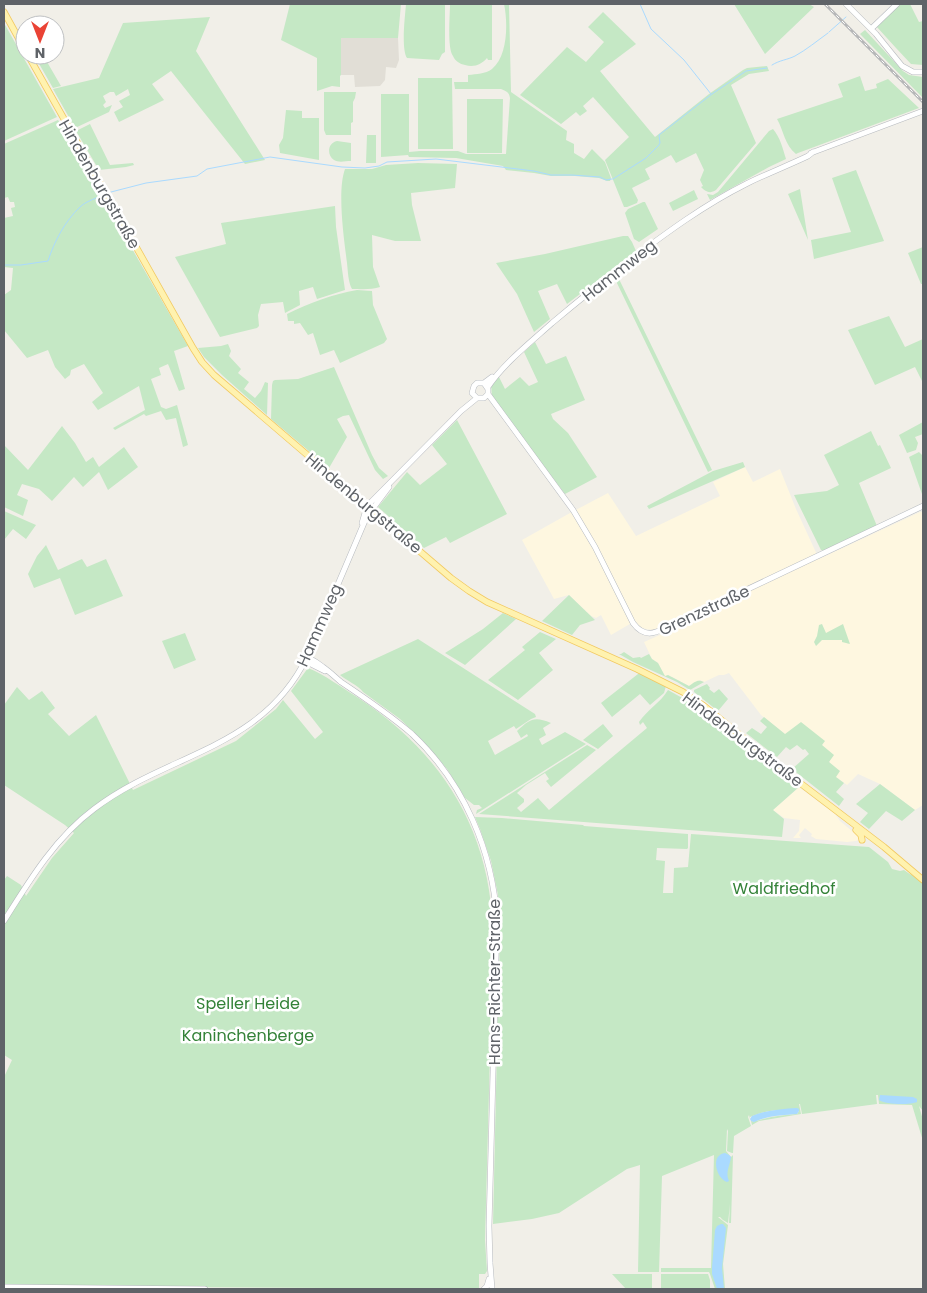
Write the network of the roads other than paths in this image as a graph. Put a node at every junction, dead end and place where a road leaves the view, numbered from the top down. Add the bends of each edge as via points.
1 (846, 4) edge
2 (897, 4) edge
3 (4, 12) edge
4 (871, 29) junction
5 (15, 32) edge
6 (34, 65) edge
7 (923, 72) edge
8 (923, 111) edge
9 (486, 385) junction
10 (475, 396) junction
11 (486, 396) junction
12 (923, 506) edge
13 (371, 510) junction
14 (356, 542) junction
15 (306, 659) junction
16 (836, 811) junction
17 (862, 840) dead end
18 (923, 880) edge
19 (4, 921) edge
20 (490, 1269) junction
21 (4, 1287) edge
22 (205, 1289) edge
23 (484, 1289) edge
24 (492, 1289) edge

1 - 4 main road
2 - 4 main road
3 - 5 main road
4 - 7 main road via 902,66 913,72
6 - 13 main road, Hindenburgstraße via 202,362
8 - 9 main road, Hammweg via 776,167 700,211 561,315
9 - 10 main road, Hammweg via 477,383 472,390
9 - 11 main road
10 - 11 main road
10 - 13 main road, Hammweg via 395,479
11 - 12 main road, Grenzstraße via 584,528 633,623 649,634
13 - 14 main road, Hammweg
13 - 14 main road, Hammweg
13 - 16 main road, Hindenburgstraße via 451,578 479,597 683,692
14 - 15 main road, Hammweg
15 - 19 main road, Hammweg via 280,696 243,729 119,792 71,828 40,866
15 - 20 main road, Hans-Richter-Straße via 403,727 436,761 468,809 489,865 497,921
16 - 17 main road, Hindenburgstraße via 859,832
16 - 18 main road, Hindenburgstraße
20 - 23 main road
20 - 24 main road, Hans-Richter-Straße
21 - 22 main road

